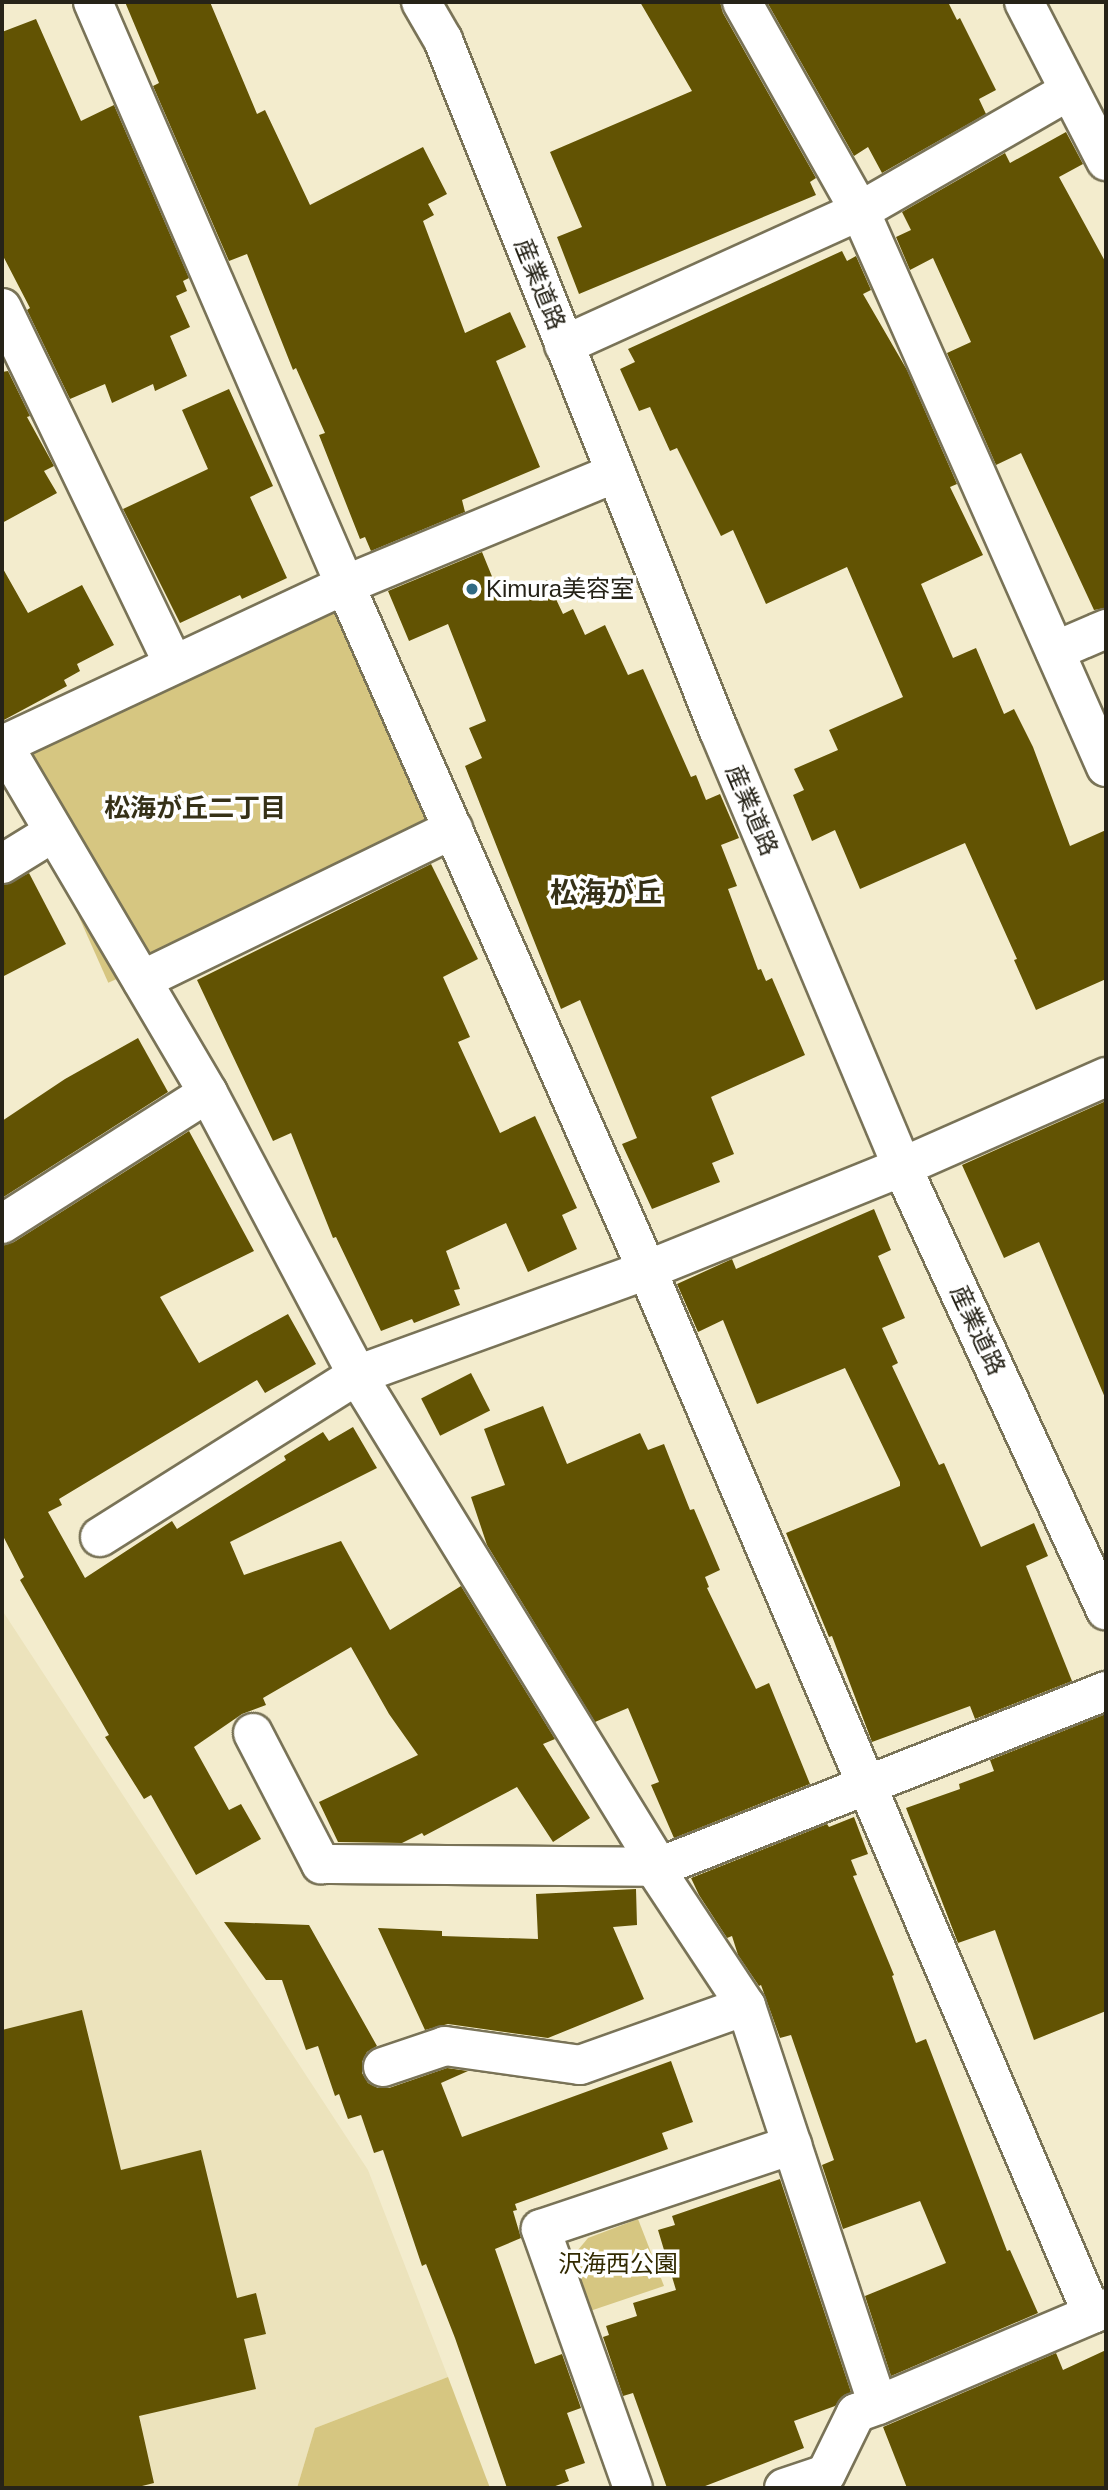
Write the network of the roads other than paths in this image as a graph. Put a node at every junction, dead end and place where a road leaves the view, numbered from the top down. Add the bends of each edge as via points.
1 (93, 2) edge
2 (421, 2) edge
3 (742, 2) edge
4 (1024, 2) edge
5 (1069, 91) junction
6 (1106, 161) edge
7 (860, 211) junction
8 (2, 308) edge
9 (564, 345) junction
10 (616, 473) junction
11 (345, 585) junction
12 (1106, 629) edge
13 (1055, 651) junction
14 (173, 664) junction
15 (2, 744) edge
16 (1106, 767) edge
17 (453, 829) junction
18 (54, 832) junction
19 (2, 864) edge
20 (142, 980) junction
21 (1106, 1077) edge
22 (208, 1093) junction
23 (902, 1167) junction
24 (2, 1224) edge
25 (647, 1270) junction
26 (357, 1375) junction
27 (100, 1537) dead end
28 (1106, 1609) edge
29 (1106, 1691) edge
30 (253, 1733) dead end
31 (867, 1787) junction
32 (659, 1867) junction
33 (746, 2006) junction
34 (383, 2067) dead end
35 (792, 2145) junction
36 (1099, 2311) edge
37 (878, 2406) junction
38 (633, 2488) edge
39 (784, 2488) edge

1 - 11 street
2 - 9 street, 産業道路 via 443,40
3 - 7 street
4 - 5 street
5 - 6 street
5 - 7 street
7 - 9 street
7 - 13 street
8 - 14 street
9 - 10 street, 産業道路
10 - 11 street
10 - 23 street, 産業道路
11 - 14 street
11 - 17 street
12 - 13 street
13 - 16 street
14 - 15 street
15 - 18 street
17 - 20 street
17 - 25 street
18 - 19 street
18 - 20 street
20 - 22 street
21 - 23 street
22 - 24 street
22 - 26 street
23 - 25 street
23 - 28 street, 産業道路
25 - 26 street
25 - 31 street
26 - 27 street
26 - 32 street
29 - 31 street
30 - 32 street via 321,1864
31 - 32 street
31 - 36 street
32 - 33 street via 658,1873
33 - 34 street via 580,2065 445,2046
33 - 35 street
35 - 37 street
35 - 38 street via 541,2229
36 - 37 street
37 - 39 street via 856,2413 826,2474

